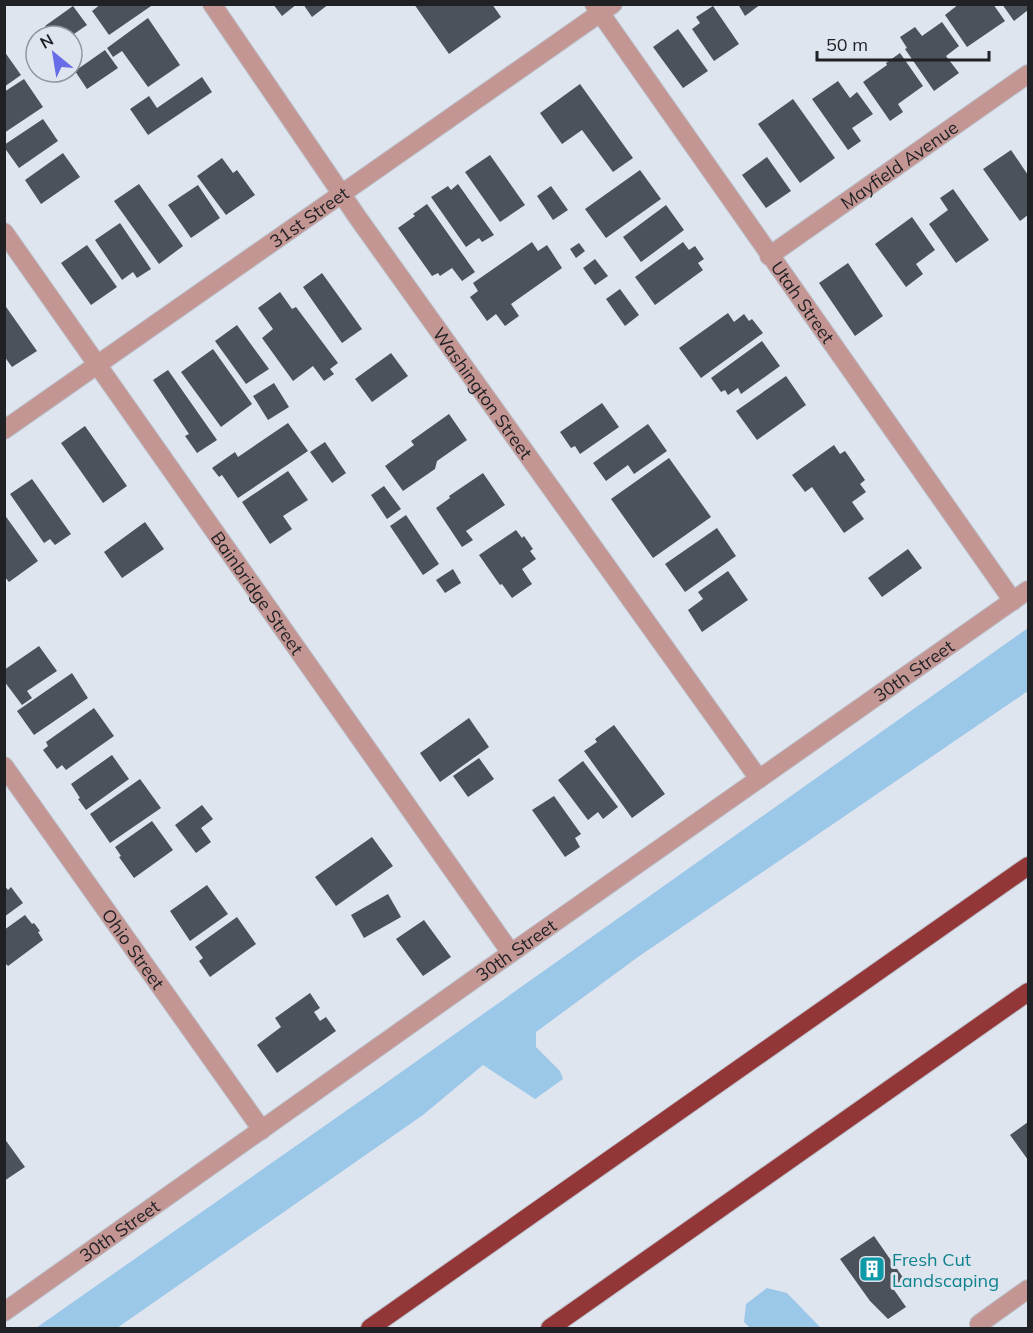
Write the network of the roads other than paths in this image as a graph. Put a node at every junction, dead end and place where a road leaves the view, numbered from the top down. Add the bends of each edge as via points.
1 (212, 4) edge
2 (602, 8) edge
3 (1025, 83) edge
4 (343, 194) junction
5 (4, 232) edge
6 (769, 256) junction
7 (98, 364) junction
8 (4, 430) edge
9 (1029, 590) edge
10 (1013, 601) junction
11 (4, 766) edge
12 (759, 779) junction
13 (1029, 866) edge
14 (511, 953) junction
15 (1029, 992) edge
16 (262, 1130) junction
17 (1029, 1289) edge
18 (8, 1302) edge
19 (979, 1324) dead end
20 (370, 1329) edge
21 (550, 1329) edge

1 - 4 street, Washington Street
2 - 4 street, 31st Street
2 - 6 street, Utah Street
3 - 6 street, Mayfield Avenue
4 - 7 street, 31st Street
4 - 12 street, Washington Street
5 - 7 street, Bainbridge Street
6 - 10 street, Utah Street
7 - 8 street, 31st Street
7 - 14 street, Bainbridge Street
9 - 10 street, 30th Street
10 - 12 street, 30th Street
11 - 16 street, Ohio Street
12 - 14 street, 30th Street
13 - 20 highway
14 - 16 street, 30th Street
15 - 21 highway
16 - 18 street, 30th Street
17 - 19 street

